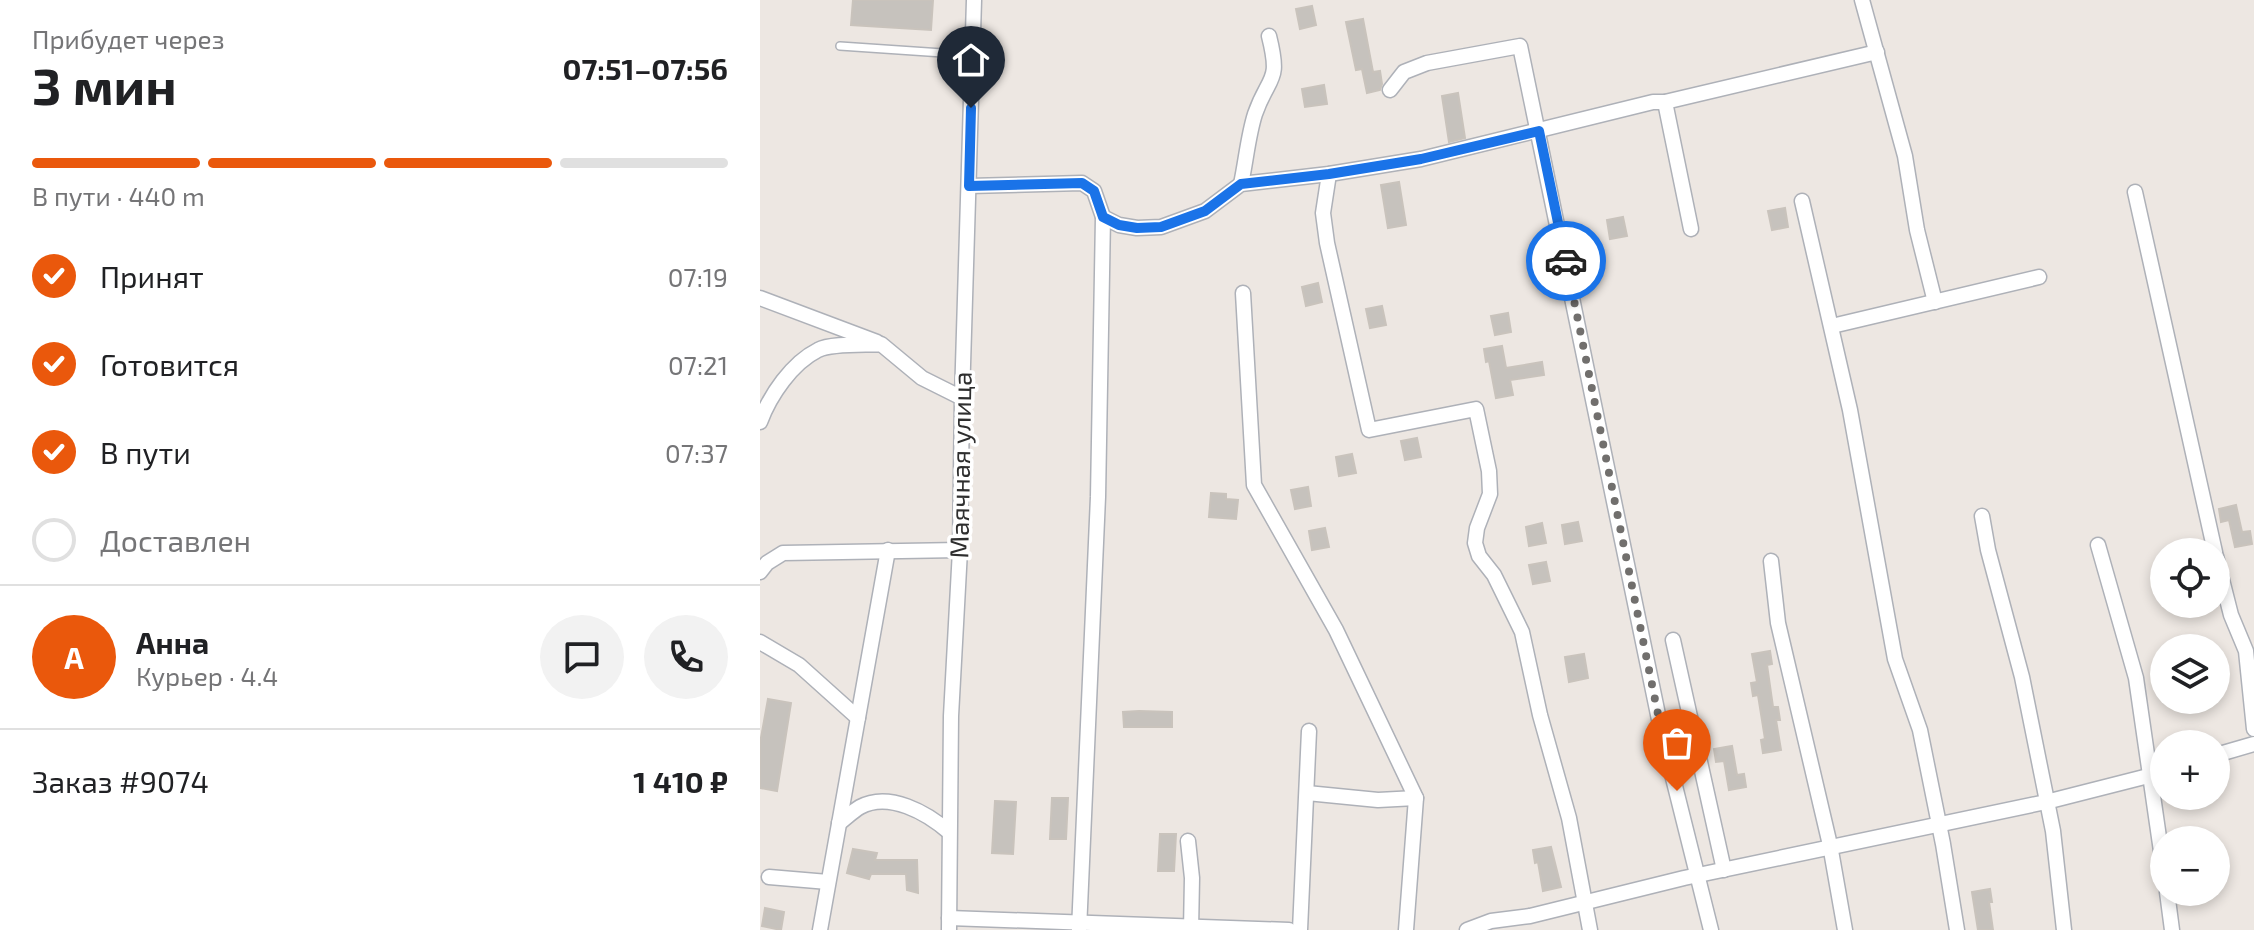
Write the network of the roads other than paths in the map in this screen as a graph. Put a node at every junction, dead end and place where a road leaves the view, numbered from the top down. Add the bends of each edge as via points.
1 (974, 0) edge
2 (1862, 0) edge
3 (1269, 36) dead end
4 (840, 46) dead end
5 (1877, 52) junction
6 (972, 55) junction
7 (1390, 90) dead end
8 (1665, 102) junction
9 (1539, 131) junction
10 (1329, 174) junction
11 (1241, 184) junction
12 (969, 186) junction
13 (2135, 192) dead end
14 (1802, 201) dead end
15 (1103, 217) junction
16 (1691, 229) dead end
17 (2039, 277) dead end
18 (1243, 293) dead end
19 (760, 298) edge
20 (1935, 302) junction
21 (1832, 326) junction
22 (881, 344) junction
23 (962, 398) junction
24 (760, 422) edge
25 (1982, 516) dead end
26 (2212, 538) edge
27 (2098, 545) dead end
28 (888, 550) junction
29 (960, 550) junction
30 (1771, 561) dead end
31 (760, 572) edge
32 (2230, 611) edge
33 (1673, 640) dead end
34 (760, 642) edge
35 (858, 718) junction
36 (2254, 729) edge
37 (1309, 731) dead end
38 (2150, 739) edge
39 (2254, 744) edge
40 (2230, 751) edge
41 (2150, 776) edge
42 (1307, 793) junction
43 (1416, 798) junction
44 (2046, 802) junction
45 (839, 823) junction
46 (1937, 823) junction
47 (949, 832) junction
48 (1188, 841) dead end
49 (1830, 845) junction
50 (1724, 870) junction
51 (1698, 876) junction
52 (769, 877) dead end
53 (828, 882) junction
54 (1584, 903) junction
55 (2169, 906) edge
56 (949, 924) edge
57 (1510, 924) edge
58 (1191, 928) edge
59 (820, 930) edge
60 (1079, 930) edge
61 (1289, 930) edge
62 (1300, 930) edge
63 (1406, 930) edge
64 (1467, 930) edge
65 (1590, 930) edge
66 (1711, 930) edge
67 (1845, 930) edge
68 (1957, 930) edge
69 (2064, 930) edge
70 (2172, 930) edge

1 - 6 street, Маячная улица
2 - 5 street
3 - 11 street via 1276,65 1255,114
4 - 6 lane
5 - 8 street
5 - 20 street
6 - 12 street, Маячная улица
7 - 9 street via 1404,72 1427,63 1520,46
8 - 9 street
8 - 16 street
9 - 10 street
9 - 51 street via 1662,734
10 - 11 street
10 - 54 street via 1323,213 1327,243 1369,430 1476,409 1490,494 1475,543 1522,632 1569,818
11 - 15 street via 1205,211 1161,227 1128,227
12 - 15 street via 1082,183 1094,191
12 - 23 street, Маячная улица
13 - 26 street
14 - 21 street
15 - 60 street via 1098,497
17 - 20 street
18 - 43 street via 1254,485 1336,630
19 - 22 street
20 - 21 street
21 - 46 street via 1895,659 1920,730
22 - 23 street via 922,378
22 - 24 street via 820,348 795,367
23 - 29 street, Маячная улица
25 - 44 street
27 - 38 street
28 - 29 street
28 - 31 street via 783,553
28 - 35 street
29 - 47 street, Маячная улица
30 - 49 street via 1778,623
32 - 36 street via 2246,651
33 - 50 street
34 - 35 street via 799,665
35 - 45 street
37 - 42 street
39 - 40 street
41 - 44 street
42 - 43 street
42 - 62 street
43 - 63 street
44 - 46 street
44 - 69 street
45 - 47 street via 878,801 921,812
45 - 53 street
46 - 49 street
46 - 68 street
47 - 56 street, Маячная улица
48 - 58 street
49 - 50 street
49 - 67 street
50 - 51 street
51 - 54 street
51 - 66 street
52 - 53 street
53 - 59 street
54 - 57 street
54 - 65 street
55 - 70 street
56 - 58 street
57 - 64 street via 1491,921
58 - 61 street

